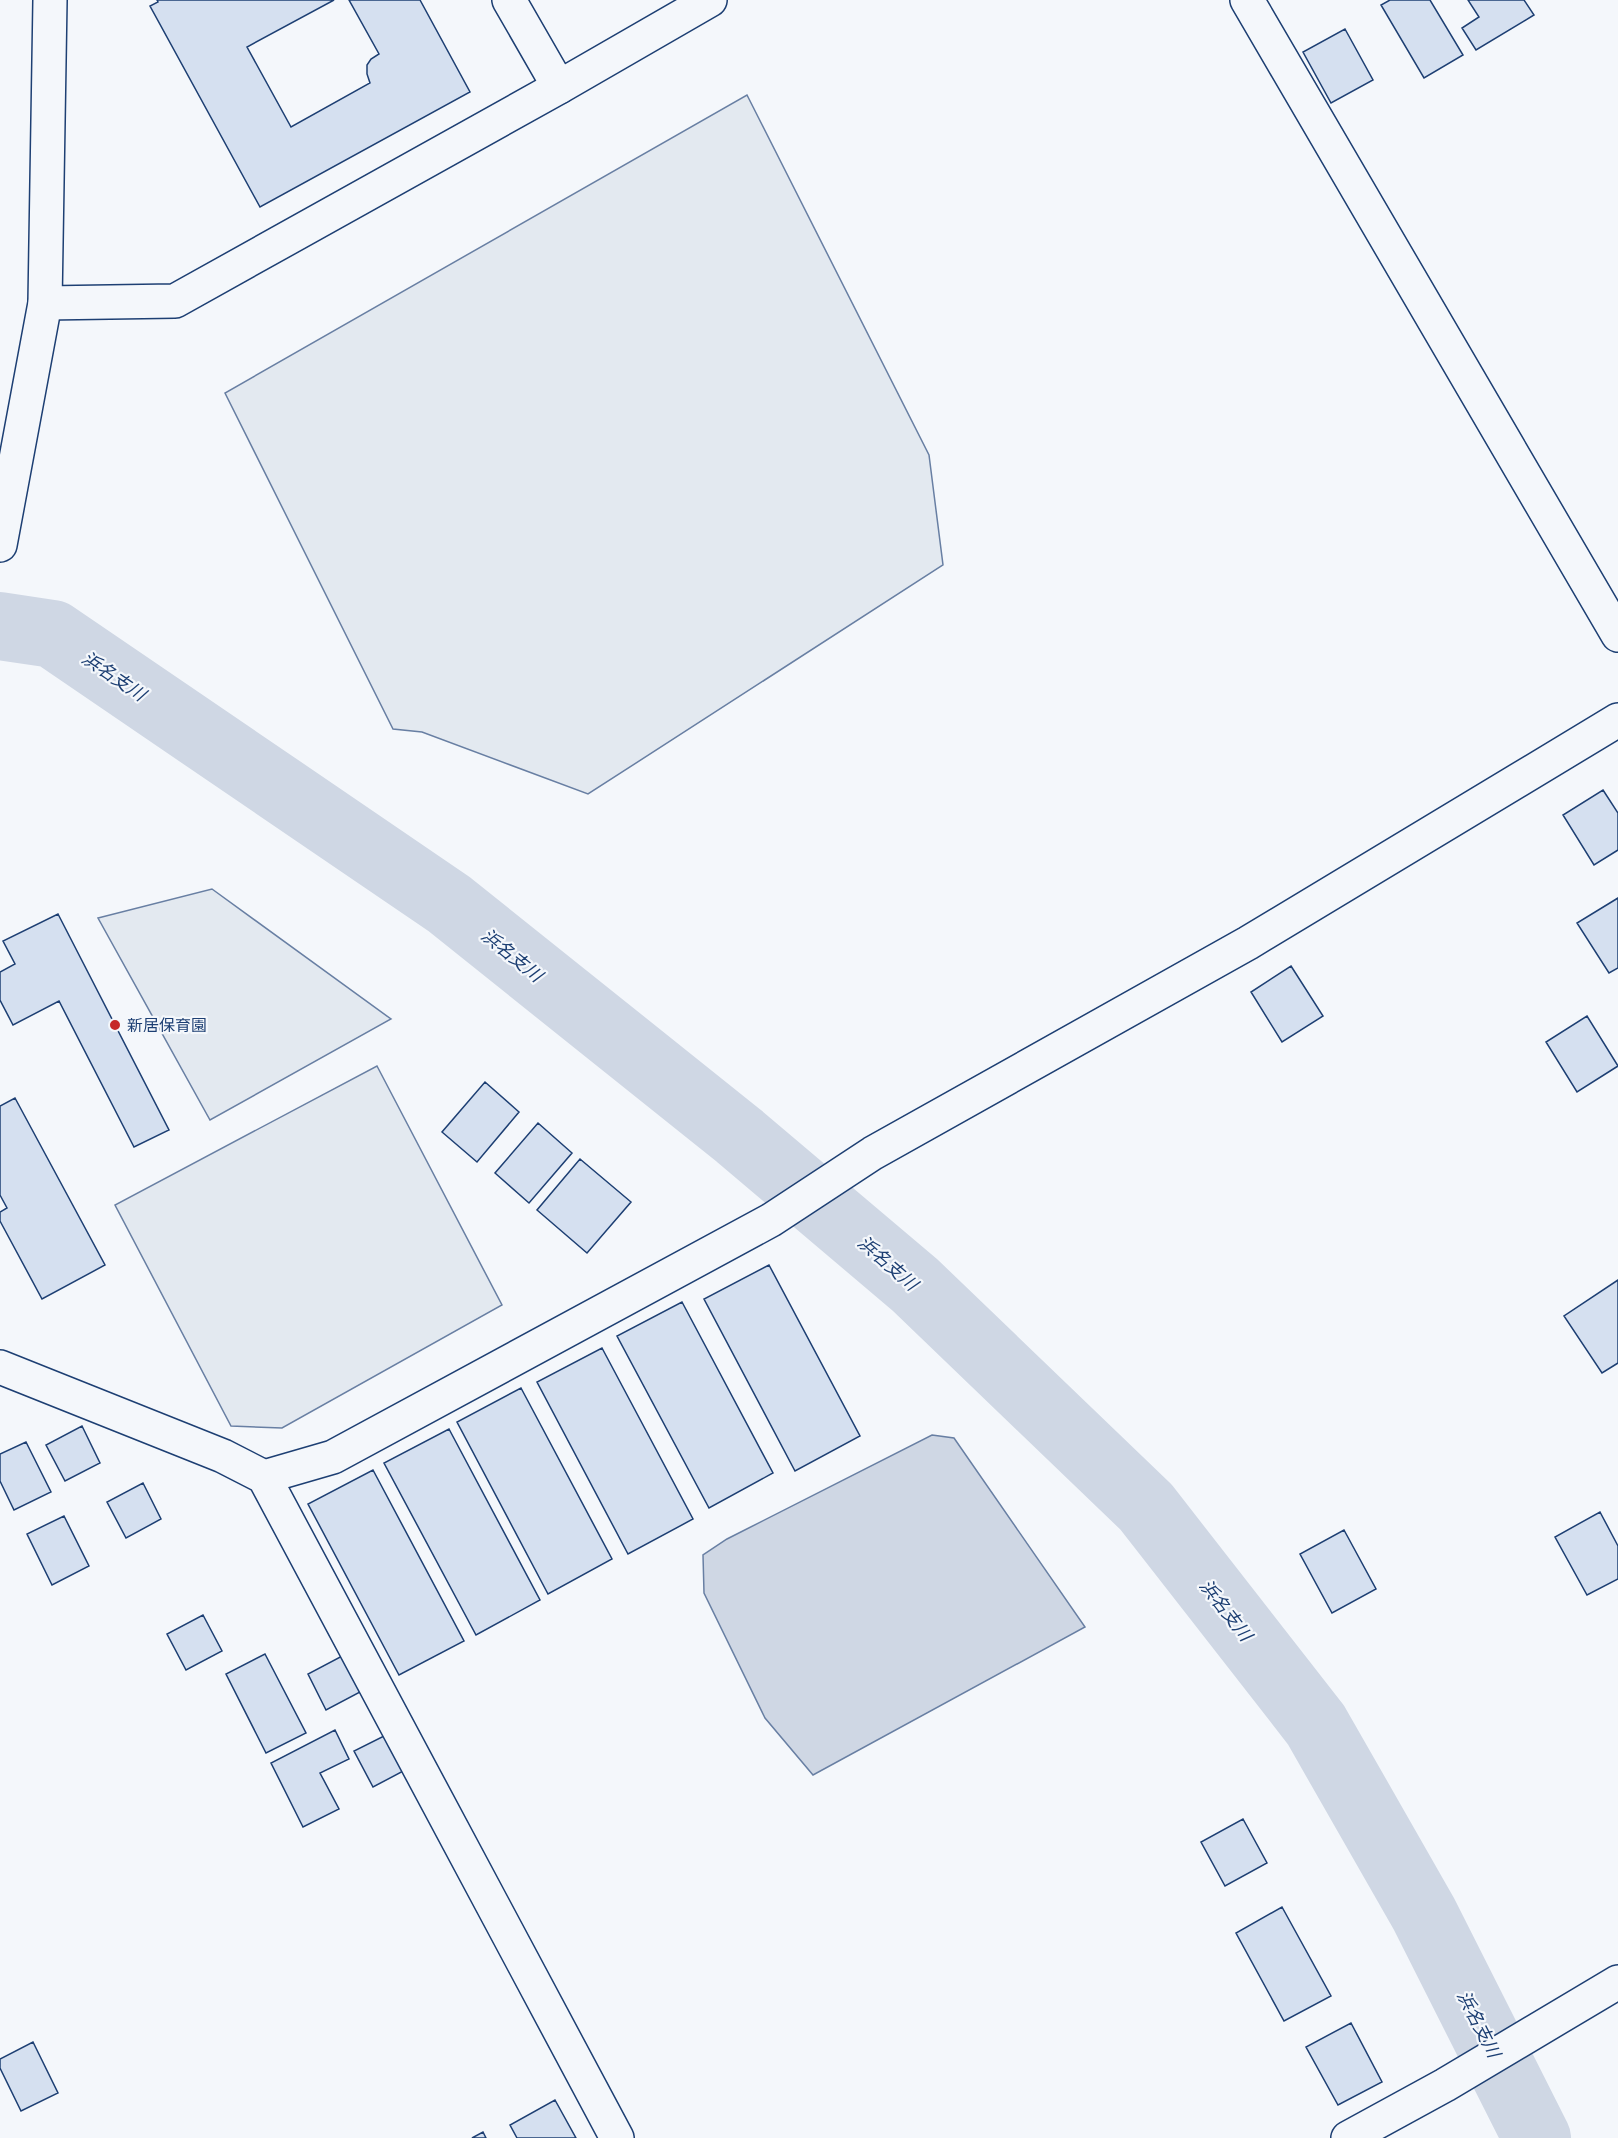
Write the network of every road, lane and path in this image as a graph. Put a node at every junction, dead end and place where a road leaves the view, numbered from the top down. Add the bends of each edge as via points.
1 (50, 0) edge
2 (509, 0) edge
3 (710, 0) edge
4 (1246, 0) edge
5 (559, 87) junction
6 (45, 303) junction
7 (1, 539) edge
8 (1618, 635) edge
9 (1618, 720) edge
10 (0, 1367) edge
11 (264, 1477) junction
12 (1618, 1982) edge
13 (617, 2138) edge
14 (1348, 2138) edge

1 - 6 street
2 - 5 street
3 - 5 street
4 - 8 street
5 - 6 street via 175,301
6 - 7 street
9 - 11 street via 1248,943 873,1154 771,1220 333,1457
10 - 11 street via 223,1456
11 - 13 street
12 - 14 street

